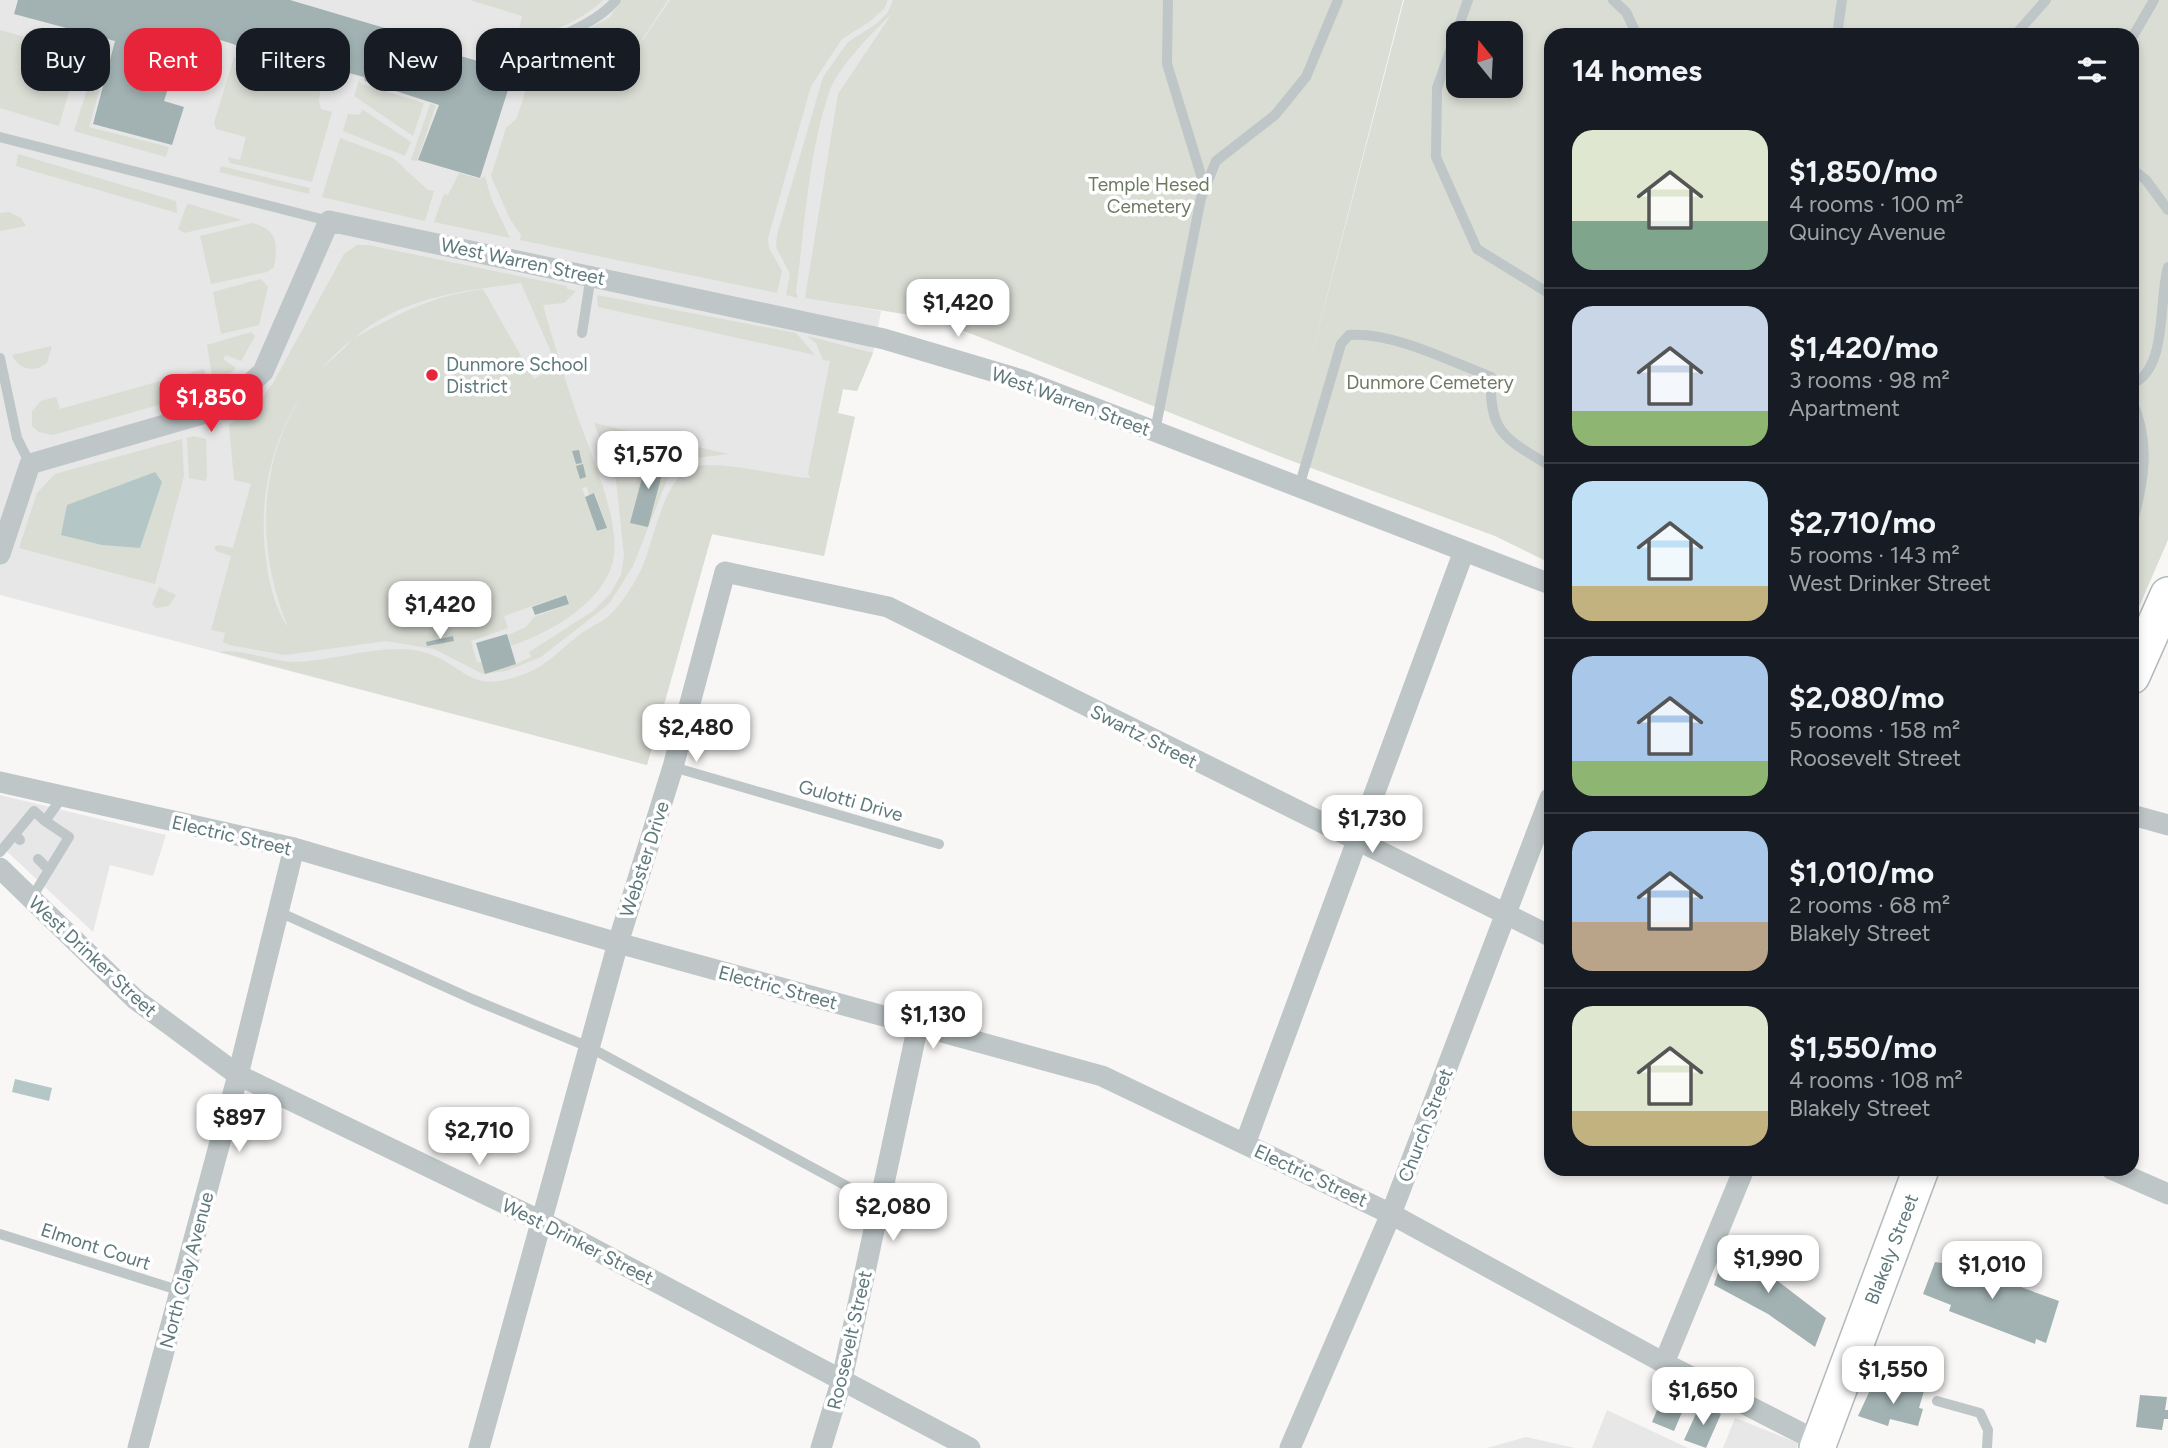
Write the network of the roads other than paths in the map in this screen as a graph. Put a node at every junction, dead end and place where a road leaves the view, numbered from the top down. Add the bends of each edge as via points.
1 (616, 0) edge
2 (1168, 0) edge
3 (1338, 0) edge
4 (1468, 0) edge
5 (1613, 0) edge
6 (1842, 0) edge
7 (2046, 0) edge
8 (2154, 0) edge
9 (576, 28) edge
10 (1634, 28) edge
11 (1838, 28) edge
12 (2021, 28) edge
13 (2138, 28) edge
14 (0, 136) edge
15 (2139, 174) edge
16 (1205, 188) junction
17 (2168, 209) edge
18 (329, 221) junction
19 (2168, 267) edge
20 (591, 275) junction
21 (1544, 290) edge
22 (582, 332) dead end
23 (0, 358) edge
24 (2139, 381) edge
25 (2139, 422) edge
26 (1155, 432) junction
27 (1544, 462) edge
28 (30, 464) junction
29 (1299, 487) junction
30 (2139, 501) edge
31 (1464, 551) junction
32 (0, 554) edge
33 (725, 572) joint
34 (1544, 582) edge
35 (2168, 595) edge
36 (2139, 660) edge
37 (673, 767) junction
38 (0, 782) edge
39 (63, 796) junction
40 (1544, 814) edge
41 (2139, 817) edge
42 (45, 821) junction
43 (2168, 825) edge
44 (1356, 840) junction
45 (939, 844) dead end
46 (294, 848) junction
47 (0, 852) edge
48 (38, 859) dead end
49 (0, 868) edge
50 (48, 869) junction
51 (32, 899) junction
52 (279, 912) junction
53 (1506, 912) junction
54 (1544, 933) edge
55 (618, 943) junction
56 (918, 1025) junction
57 (589, 1047) junction
58 (238, 1075) junction
59 (1245, 1144) junction
60 (1741, 1176) edge
61 (1918, 1176) edge
62 (2127, 1176) edge
63 (2168, 1194) edge
64 (880, 1204) junction
65 (1391, 1214) junction
66 (541, 1221) junction
67 (0, 1234) edge
68 (181, 1291) junction
69 (1664, 1363) junction
70 (842, 1379) junction
71 (1937, 1401) dead end
72 (1818, 1445) edge
73 (138, 1448) edge
74 (479, 1448) edge
75 (821, 1448) edge
76 (970, 1448) edge
77 (1290, 1448) edge
78 (1987, 1448) edge

1 - 9 lane
2 - 16 lane via 1167,64
3 - 16 lane via 1306,77 1275,114 1216,161
4 - 21 lane via 1437,88 1436,157 1478,249
5 - 10 lane
6 - 11 lane
7 - 12 lane
8 - 13 lane
14 - 18 lane
15 - 17 lane
16 - 26 lane
18 - 20 street, West Warren Street
18 - 28 street via 263,372 223,408
19 - 24 lane via 2154,366
20 - 22 lane
20 - 26 street, West Warren Street via 884,339 1022,380
23 - 28 lane via 17,438
25 - 30 lane via 2145,440
26 - 29 street, West Warren Street
27 - 29 lane via 1512,443 1501,430 1490,409 1491,377 1409,346 1349,335 1341,344
28 - 32 street
29 - 31 street, West Warren Street
31 - 34 street, West Warren Street
31 - 44 street
33 - 37 street, Webster Drive
33 - 44 street, Swartz Street via 888,607
35 - 36 main road
37 - 45 lane, Gulotti Drive
37 - 55 street, Webster Drive
38 - 39 street, Electric Street
39 - 42 lane
39 - 46 street, Electric Street
40 - 53 street, Church Street
41 - 43 street
42 - 47 lane via 34,811 17,837
42 - 50 lane via 69,837
44 - 53 street, Swartz Street
44 - 59 street
46 - 52 street, North Clay Avenue
46 - 55 street, Electric Street
48 - 50 lane
49 - 51 street, West Drinker Street
50 - 51 lane
51 - 58 street, West Drinker Street via 135,999
52 - 57 lane
52 - 58 street, North Clay Avenue
53 - 54 street, Swartz Street
53 - 65 street, Church Street
55 - 56 street, Electric Street
55 - 57 street, Webster Drive
56 - 59 street, Electric Street via 1102,1076
56 - 64 street, Roosevelt Street
57 - 64 lane
57 - 66 street, Webster Drive
58 - 66 street, West Drinker Street
58 - 68 street, North Clay Avenue
59 - 65 street, Electric Street
60 - 69 street
61 - 72 main road, Blakely Street
62 - 63 street
64 - 70 street, Roosevelt Street
65 - 69 street, Electric Street
65 - 77 street, Church Street
66 - 70 street, West Drinker Street
66 - 74 street, Webster Drive
67 - 68 lane, Elmont Court
68 - 73 street, North Clay Avenue
69 - 72 street, Electric Street
70 - 75 street, Roosevelt Street
70 - 76 street, West Drinker Street
71 - 78 lane via 1980,1413 1988,1430

